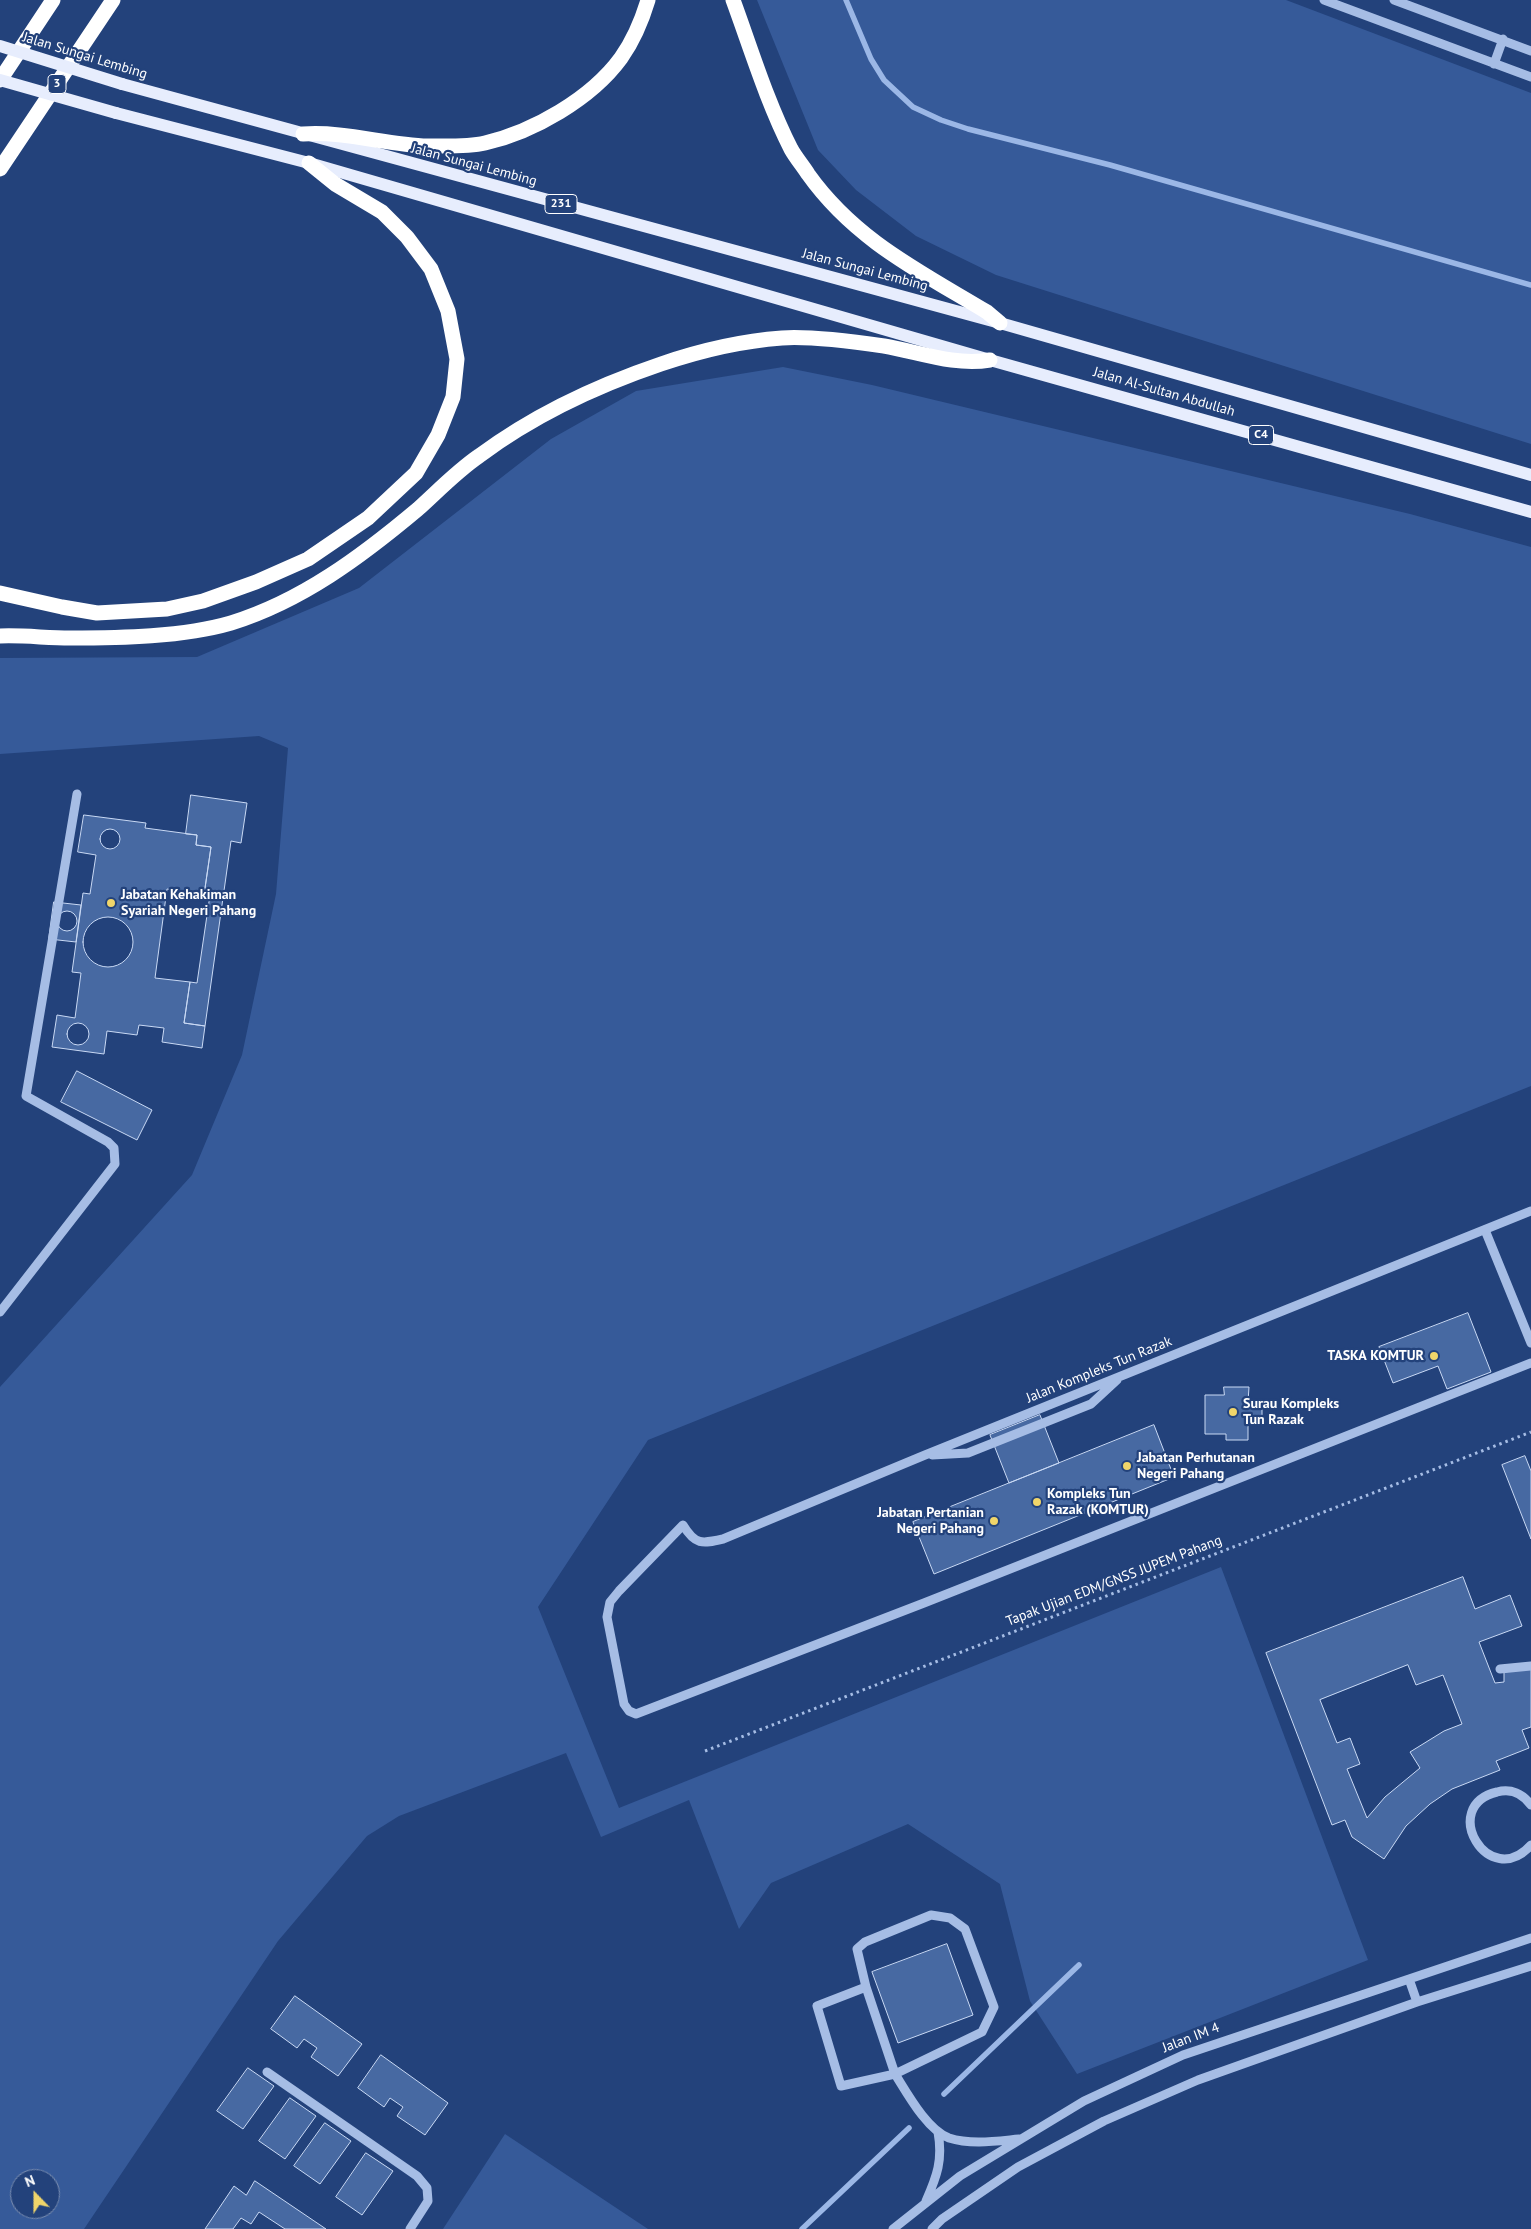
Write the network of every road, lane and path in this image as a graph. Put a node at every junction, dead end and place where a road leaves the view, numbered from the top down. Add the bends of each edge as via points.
1 (53, 0) edge
2 (113, 0) edge
3 (648, 0) edge
4 (733, 0) edge
5 (1324, 0) edge
6 (1394, 0) edge
7 (1503, 39) junction
8 (0, 46) edge
9 (1531, 50) edge
10 (1494, 64) junction
11 (1531, 77) edge
12 (0, 80) edge
13 (303, 134) junction
14 (309, 163) junction
15 (0, 169) edge
16 (1000, 322) junction
17 (990, 360) junction
18 (1531, 475) edge
19 (1531, 512) edge
20 (0, 593) edge
21 (0, 636) edge
22 (77, 794) dead end
23 (1531, 1211) edge
24 (1485, 1230) junction
25 (0, 1312) edge
26 (1529, 1332) edge
27 (1531, 1343) edge
28 (1531, 1364) edge
29 (1123, 1375) junction
30 (1531, 1432) edge
31 (925, 1455) junction
32 (1531, 1666) edge
33 (1500, 1669) dead end
34 (705, 1751) dead end
35 (1531, 1805) edge
36 (1531, 1844) edge
37 (1531, 1938) edge
38 (1531, 1966) edge
39 (1409, 1978) junction
40 (866, 1987) junction
41 (1417, 2002) junction
42 (267, 2072) dead end
43 (895, 2074) junction
44 (938, 2132) junction
45 (1021, 2139) junction
46 (925, 2204) junction
47 (410, 2229) edge
48 (893, 2229) edge
49 (932, 2229) edge

1 - 12 highway
2 - 15 highway, 3
3 - 13 highway via 643,17 620,58 584,96 533,127 483,144 426,146 332,133
4 - 16 highway via 792,150 824,196 855,227 886,251
5 - 10 street
6 - 7 street
7 - 9 street
7 - 10 street
8 - 13 main road, Jalan Sungai Lembing / 231, bridge
10 - 11 street
12 - 14 main road, 231, bridge
13 - 16 main road, Jalan Sungai Lembing / 231
14 - 17 main road, 231
14 - 20 highway via 335,184 382,212 407,237 431,269 446,304 457,359 453,396 438,435 416,473 368,518 308,559 203,601 167,609 106,613
16 - 18 main road, Jalan Al-Sultan Abdullah
17 - 19 main road, Jalan Al-Sultan Abdullah / C4
17 - 21 highway via 970,362 882,346 785,338 750,342 663,363 596,388 507,436 343,569 283,602 230,623 174,633 76,638
22 - 25 street via 26,1096 108,1142 114,1148 115,1164
23 - 24 street, Jalan Kompleks Tun Razak
24 - 26 street
24 - 29 street, Jalan Kompleks Tun Razak
26 - 27 street
28 - 31 street, Jalan Kompleks Tun Razak via 636,1714 629,1711 624,1704 607,1617 610,1602 683,1525 690,1538 704,1544 723,1539
29 - 31 street, Jalan Kompleks Tun Razak
29 - 31 street via 1091,1404 968,1453
30 - 34 path, Tapak Ujian EDM/GNSS JUPEM Pahang
32 - 33 street
35 - 36 street via 1510,1791 1491,1793 1476,1805 1470,1823 1475,1842 1489,1855 1508,1858 1525,1851
37 - 39 street, Jalan IM 4
38 - 41 street
39 - 41 street
39 - 45 street, Jalan IM 4 via 1183,2055 1084,2101
40 - 43 street
40 - 43 street via 816,2006 841,2086
40 - 43 street via 857,1949 865,1942 931,1915 950,1918 965,1929 994,2007 982,2032
41 - 49 street via 1198,2080 1104,2121 1018,2167
42 - 47 street via 417,2176 428,2188 428,2201
43 - 44 street via 914,2104
44 - 45 street via 950,2138 967,2140
44 - 46 street via 941,2150 937,2174
45 - 46 street, Jalan IM 4 via 960,2176
46 - 48 street, Jalan IM 4

